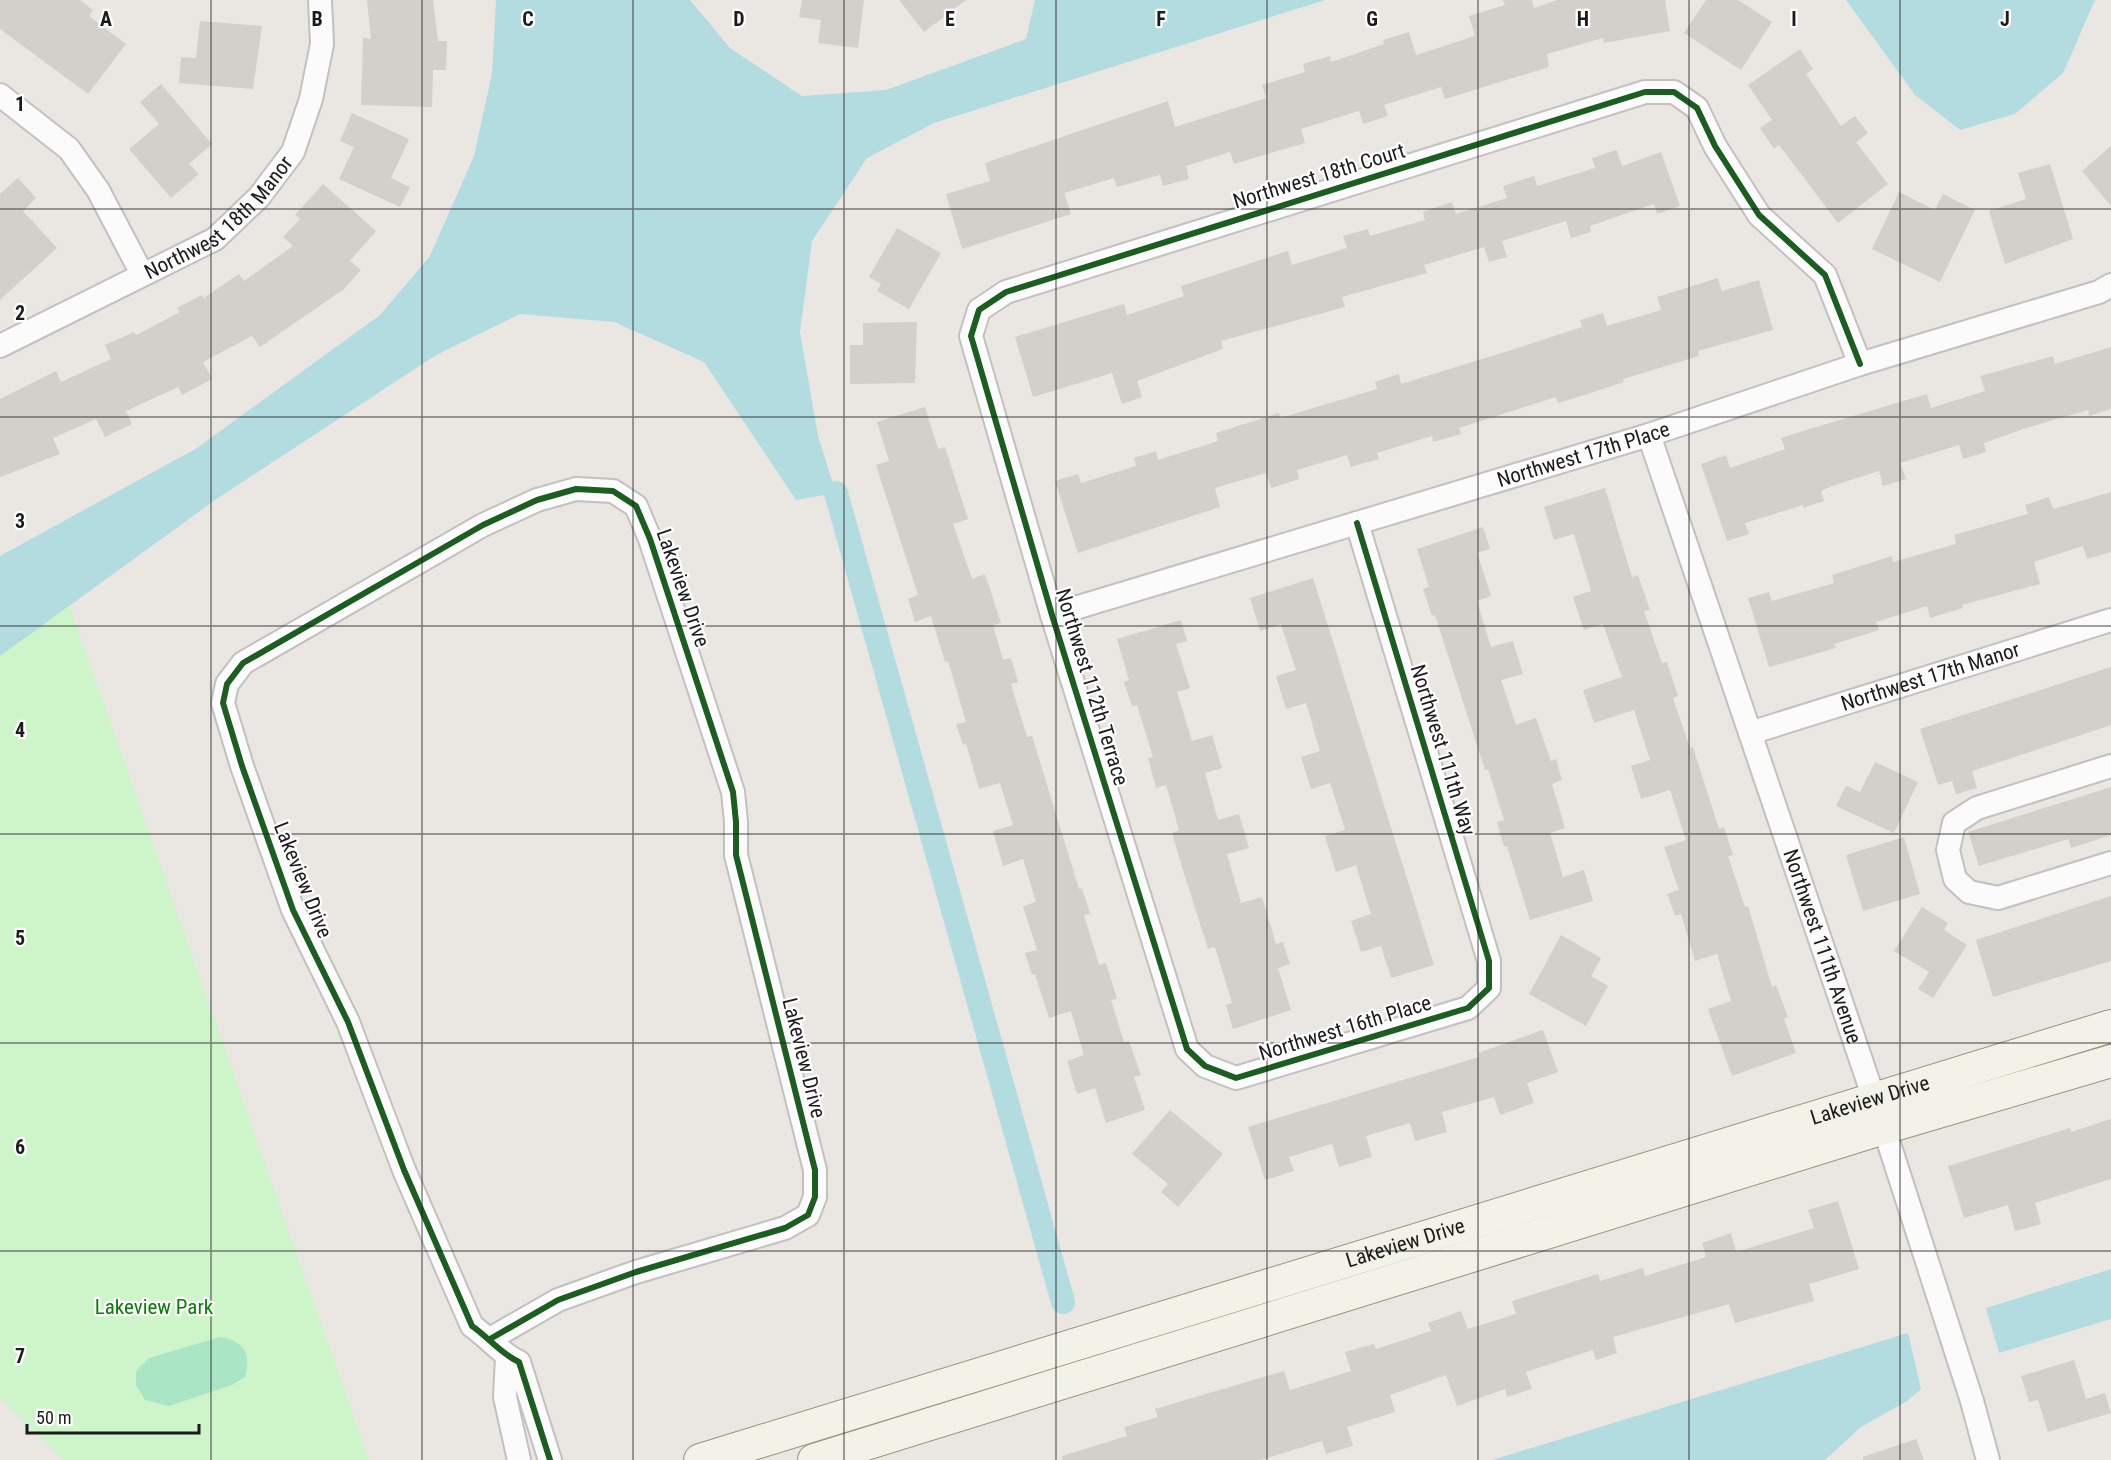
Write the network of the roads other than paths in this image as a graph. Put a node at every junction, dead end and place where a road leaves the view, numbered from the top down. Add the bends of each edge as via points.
1 (320, 0) edge
2 (0, 95) edge
3 (142, 274) junction
4 (2111, 285) edge
5 (979, 310) joint
6 (0, 346) edge
7 (1860, 364) junction
8 (1649, 435) junction
9 (1357, 524) junction
10 (1052, 615) junction
11 (2111, 620) edge
12 (1750, 733) junction
13 (2111, 766) edge
14 (2111, 863) edge
15 (1489, 988) joint
16 (2111, 1026) edge
17 (2111, 1061) edge
18 (1205, 1066) joint
19 (1872, 1098) junction
20 (1884, 1128) junction
21 (490, 1339) junction
22 (507, 1357) junction
23 (519, 1460) edge
24 (550, 1460) edge
25 (700, 1460) edge
26 (814, 1460) edge
27 (1989, 1460) edge

1 - 3 street, Northwest 18th Manor via 322,44 311,99 293,152 260,197 215,239
2 - 3 street via 69,149 98,190
3 - 6 street, Northwest 18th Manor
4 - 7 street, Northwest 17th Place via 2099,292
5 - 7 street, Northwest 18th Court via 1006,291 1645,92 1674,92 1697,108 1715,146 1759,215 1825,275
5 - 10 street, Northwest 112th Terrace via 971,336
7 - 8 street, Northwest 17th Place
8 - 9 street, Northwest 17th Place
8 - 12 street, Northwest 111th Avenue
9 - 10 street, Northwest 17th Place
9 - 15 street, Northwest 111th Way via 1490,960
10 - 18 street, Northwest 112th Terrace via 1188,1049
11 - 12 street, Northwest 17th Manor
12 - 19 street, Northwest 111th Avenue
13 - 14 street via 1977,808 1954,823 1948,850 1955,879 1969,892 1998,898
15 - 18 street, Northwest 16th Place via 1468,1008 1236,1078
16 - 19 street, Lakeview Drive
17 - 20 street, Lakeview Drive
19 - 20 street, Northwest 111th Avenue
19 - 25 street, Lakeview Drive
20 - 26 street, Lakeview Drive
20 - 27 street, Northwest 111th Avenue
21 - 21 street, Lakeview Drive via 472,1326 404,1170 348,1022 293,910 223,703 227,684 243,663 483,525 537,500 576,489 613,491 636,506 650,538 733,792 736,855 815,1170 815,1197 808,1215 785,1228 636,1272 558,1300
21 - 22 street, Lakeview Drive
22 - 23 street via 505,1396
22 - 24 street, Lakeview Drive via 519,1362

